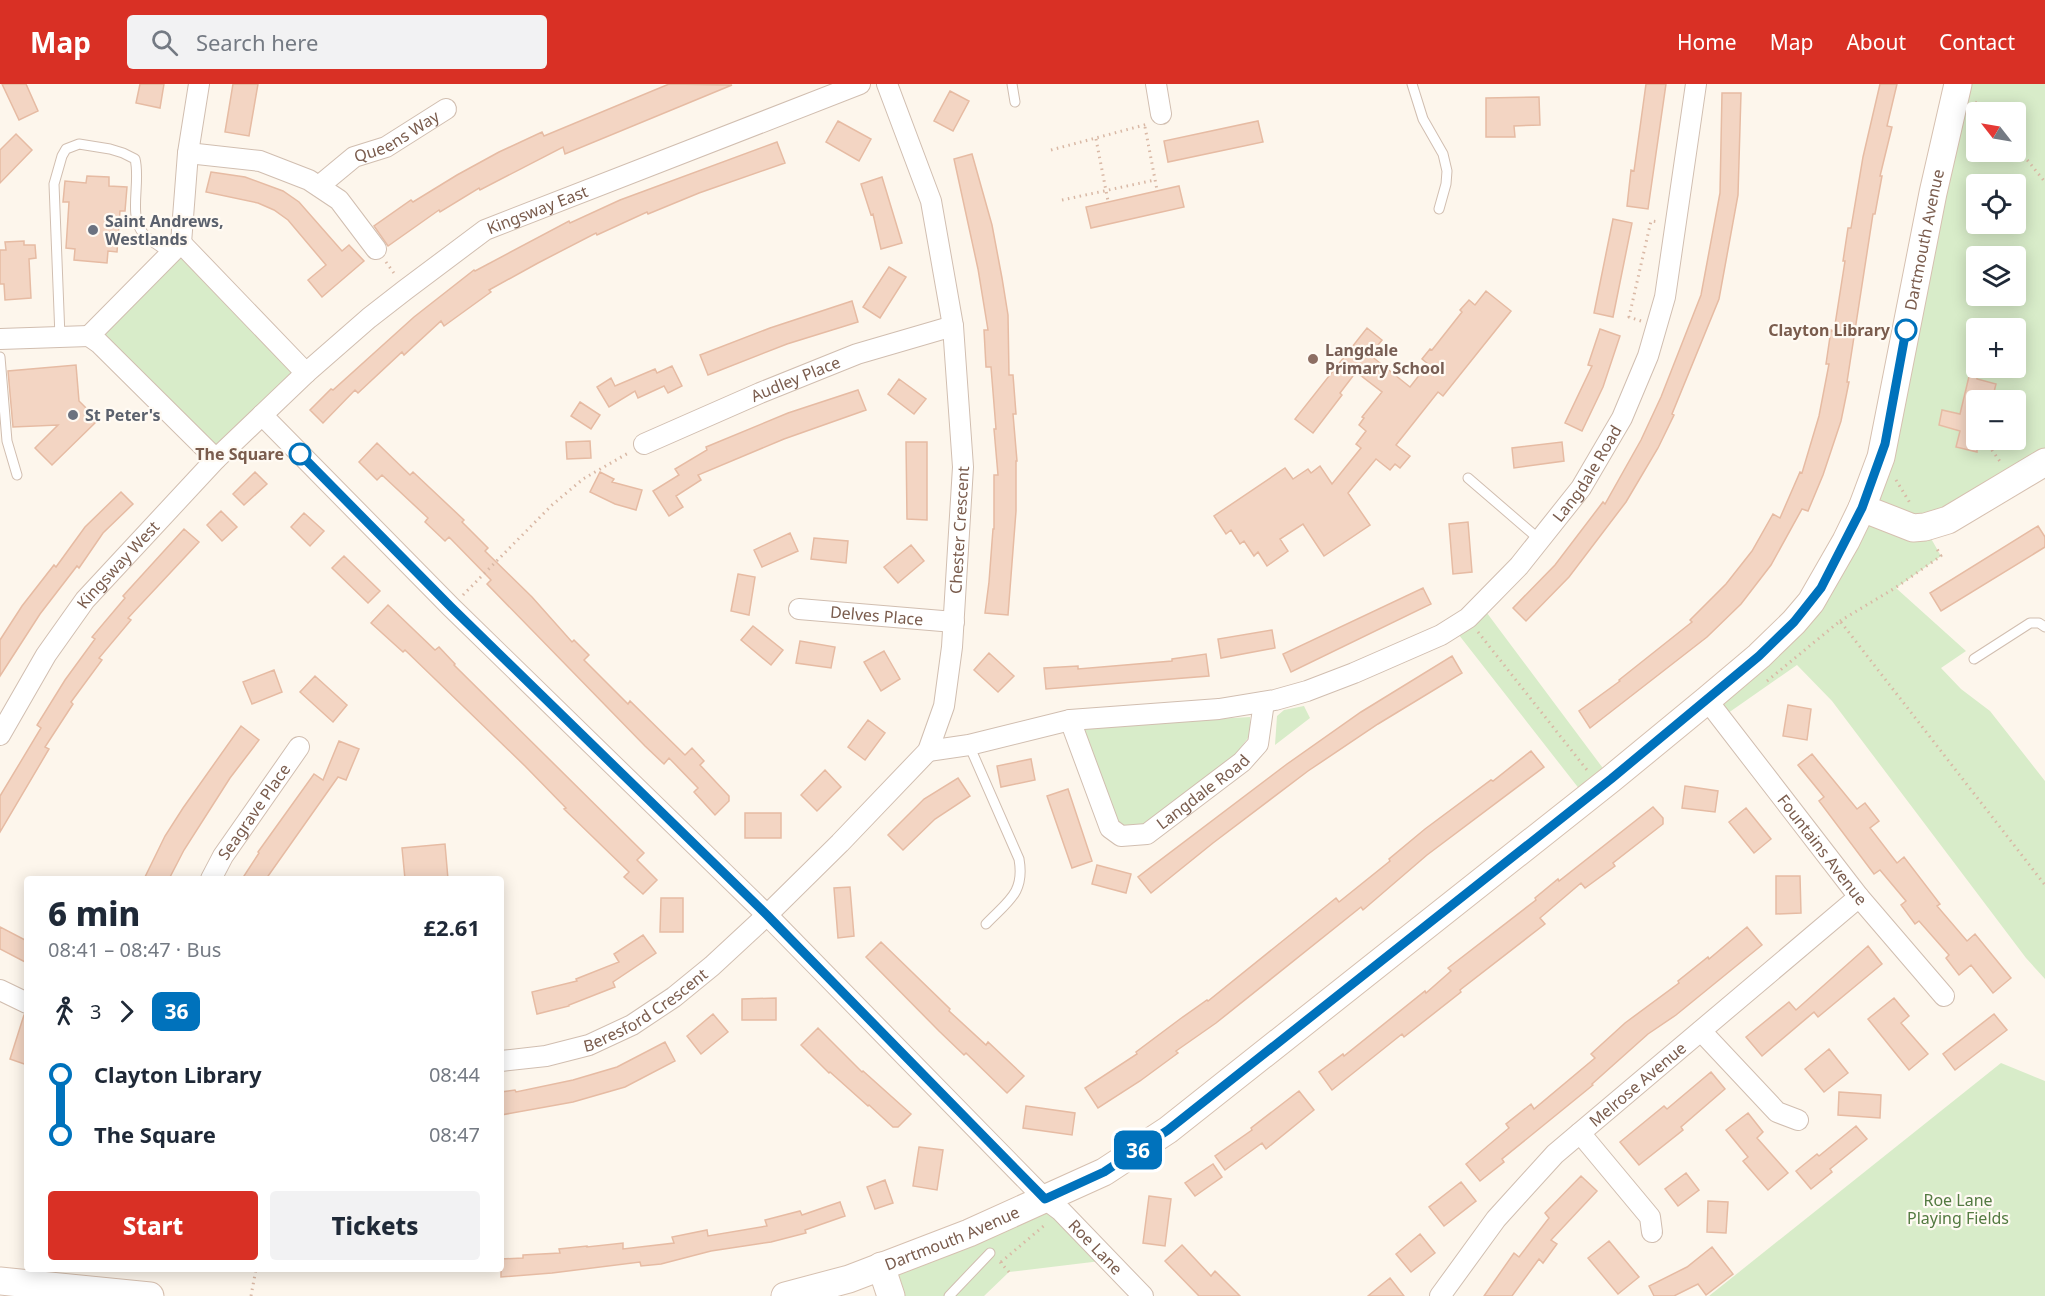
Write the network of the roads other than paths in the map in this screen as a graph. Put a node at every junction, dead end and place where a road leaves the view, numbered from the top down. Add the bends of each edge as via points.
1 (199, 84) edge
2 (860, 84) edge
3 (887, 84) edge
4 (1012, 84) edge
5 (1156, 84) edge
6 (1412, 84) edge
7 (1696, 84) edge
8 (1958, 84) edge
9 (1015, 102) dead end
10 (446, 109) dead end
11 (1161, 114) road end
12 (188, 153) junction
13 (319, 186) junction
14 (1439, 209) dead end
15 (175, 248) junction
16 (376, 249) road end
17 (953, 326) junction
18 (89, 336) junction
19 (60, 337) junction
20 (0, 339) edge
21 (0, 357) edge
22 (306, 373) junction
23 (262, 415) junction
24 (644, 444) road end
25 (216, 459) junction
26 (2045, 462) edge
27 (16, 475) dead end
28 (1468, 478) dead end
29 (1862, 508) junction
30 (1540, 540) junction
31 (799, 609) dead end
32 (954, 622) junction
33 (2045, 627) edge
34 (1974, 659) dead end
35 (1707, 700) junction
36 (1264, 702) junction
37 (1071, 720) junction
38 (0, 735) edge
39 (969, 745) junction
40 (299, 747) dead end
41 (928, 751) junction
42 (213, 876) edge
43 (1859, 897) junction
44 (767, 915) junction
45 (986, 924) dead end
46 (0, 990) edge
47 (1944, 996) dead end
48 (24, 1002) edge
49 (1701, 1032) junction
50 (504, 1061) edge
51 (1798, 1120) dead end
52 (1580, 1133) junction
53 (1053, 1205) junction
54 (1652, 1232) dead end
55 (990, 1253) dead end
56 (881, 1266) junction
57 (0, 1281) edge
58 (1442, 1295) edge
59 (150, 1296) edge
60 (785, 1296) edge
61 (891, 1296) edge
62 (949, 1296) edge
63 (1143, 1296) edge

1 - 12 street
2 - 22 street, Kingsway East via 485,230 369,318
3 - 17 street, Chester Crescent via 931,201
4 - 9 lane
5 - 11 street
6 - 14 lane via 1447,171
7 - 30 street, Langdale Road via 1665,297 1648,356 1622,418 1581,488
8 - 29 street, Dartmouth Avenue via 1881,457
10 - 13 street, Queens Way via 386,147 354,157
12 - 13 street via 260,162
12 - 15 street
13 - 16 street via 339,200
15 - 18 street
15 - 19 lane via 143,235 137,225 135,159 110,149 79,144 66,149 54,184
15 - 22 street
17 - 24 street, Audley Place via 857,354
17 - 32 street, Chester Crescent via 963,467
18 - 19 street
18 - 25 street
19 - 20 street
21 - 27 lane via 7,441
22 - 23 street, Kingsway East
23 - 25 street, Kingsway West
23 - 44 street, Roe Lane via 451,607
25 - 38 street, Kingsway West via 85,600 46,655
26 - 29 street via 1948,520 1925,527 1913,528
28 - 30 lane
29 - 35 street, Dartmouth Avenue via 1811,602 1759,656
30 - 36 street, Langdale Road via 1468,618 1441,634 1354,673
31 - 32 street, Delves Place
32 - 41 street, Chester Crescent via 944,706
33 - 34 lane via 2030,623
35 - 43 street, Fountains Avenue
35 - 53 street, Dartmouth Avenue via 1168,1130
36 - 37 street, Langdale Road
36 - 37 street, Langdale Road via 1258,744 1242,762 1147,834 1121,836 1110,828
37 - 39 street, Langdale Road
39 - 41 street, Langdale Road
39 - 45 lane via 1019,859 1021,872 1017,892
40 - 42 street, Seagrave Place
41 - 44 street, Chester Crescent
43 - 47 street, Fountains Avenue
43 - 49 street, Melrose Avenue
44 - 50 street, Beresford Crescent via 674,997 632,1025 589,1045 546,1056
44 - 53 street, Roe Lane
46 - 48 street
49 - 51 street via 1777,1112
49 - 52 street, Melrose Avenue
52 - 54 street via 1650,1217
52 - 58 street, Melrose Avenue via 1555,1154 1496,1219
53 - 56 street, Dartmouth Avenue
53 - 63 street, Roe Lane
55 - 62 lane
56 - 60 street, Dartmouth Avenue
56 - 61 street
57 - 59 street

